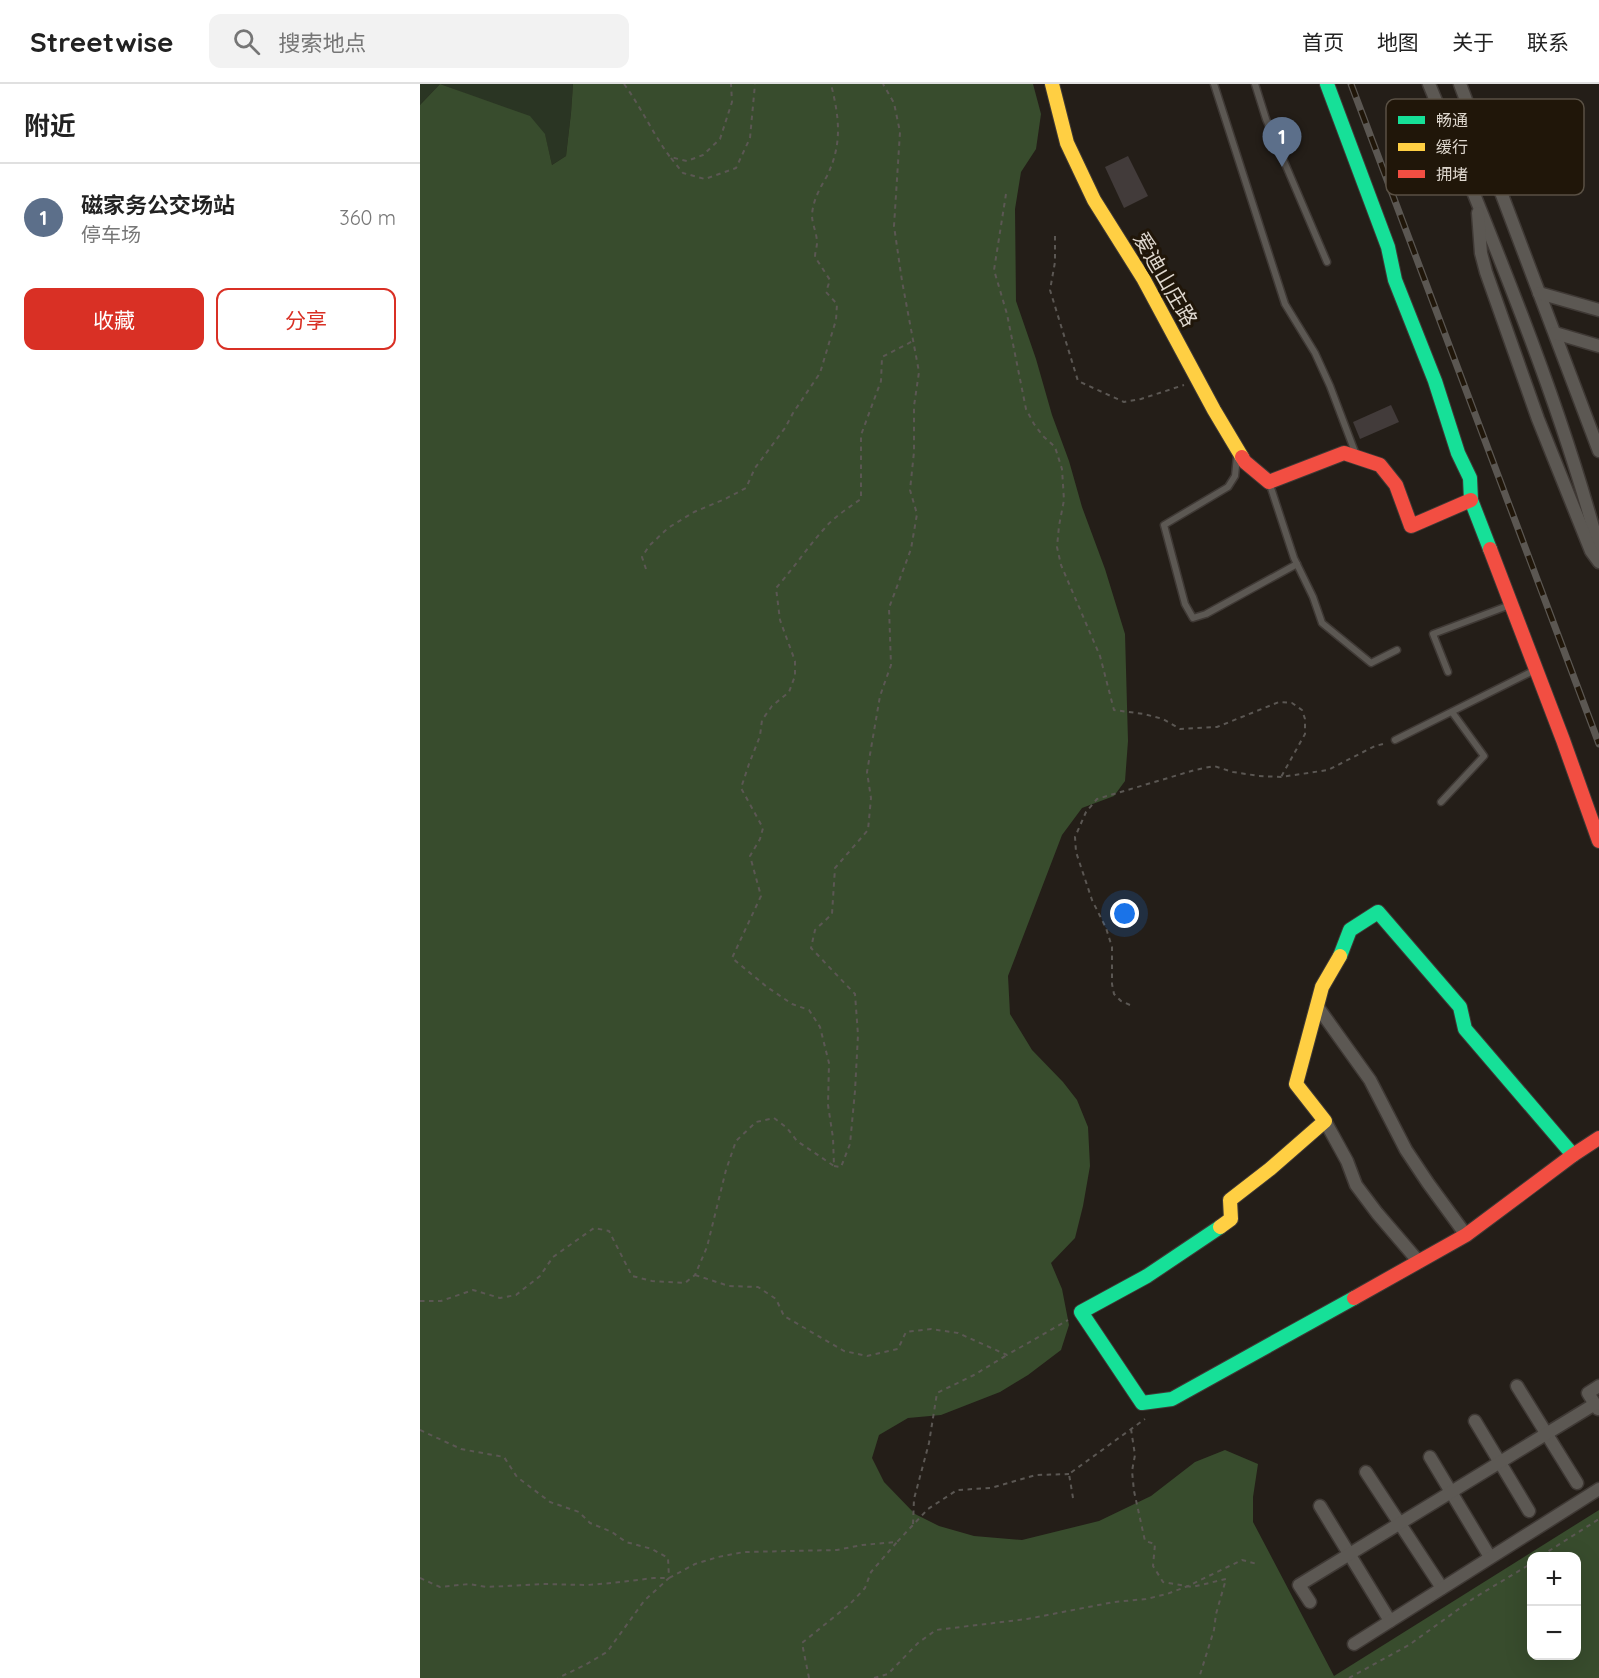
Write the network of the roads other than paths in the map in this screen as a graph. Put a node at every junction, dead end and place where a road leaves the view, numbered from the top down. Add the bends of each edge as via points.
1 (1052, 84) edge
2 (1214, 84) edge
3 (1255, 84) edge
4 (1327, 84) edge
5 (1429, 84) edge
6 (1460, 84) edge
7 (1435, 99) edge
8 (1466, 99) edge
9 (1475, 195) edge
10 (1502, 195) edge
11 (1477, 200) junction
12 (1327, 262) dead end
13 (1539, 293) junction
14 (1599, 310) edge
15 (1555, 333) junction
16 (1599, 346) edge
17 (1594, 426) edge
18 (1238, 450) junction
19 (1599, 451) edge
20 (1356, 457) junction
21 (1269, 482) junction
22 (1471, 500) junction
23 (1599, 549) edge
24 (1599, 562) edge
25 (1297, 564) junction
26 (1511, 604) junction
27 (1397, 650) dead end
28 (1536, 670) junction
29 (1448, 672) dead end
30 (1452, 712) junction
31 (1395, 740) road end
32 (1441, 802) dead end
33 (1599, 841) edge
34 (1317, 1006) junction
35 (1325, 1121) junction
36 (1599, 1138) edge
37 (1573, 1155) junction
38 (1466, 1234) junction
39 (1419, 1262) junction
40 (1517, 1386) dead end
41 (1599, 1386) edge
42 (1597, 1407) edge
43 (1475, 1421) dead end
44 (1546, 1433) junction
45 (1430, 1457) dead end
46 (1499, 1462) junction
47 (1366, 1472) dead end
48 (1577, 1483) dead end
49 (1599, 1489) edge
50 (1451, 1492) junction
51 (1320, 1506) dead end
52 (1529, 1511) dead end
53 (1400, 1523) junction
54 (1349, 1554) junction
55 (1490, 1557) junction
56 (1442, 1588) junction
57 (1310, 1602) dead end
58 (1390, 1621) junction
59 (1354, 1644) dead end

1 - 18 street, 爱迪山庄路 via 1067,143 1094,200 1143,278
2 - 20 lane via 1285,304 1315,353
3 - 12 lane
4 - 22 street via 1470,478
5 - 7 street
6 - 8 street
9 - 11 street
10 - 13 street
11 - 23 street via 1542,370
11 - 24 street via 1486,272 1538,419 1591,551
13 - 14 street
13 - 15 street
15 - 16 street
15 - 17 street
17 - 19 street
18 - 21 street, 爱迪山庄路 via 1245,462
18 - 25 lane via 1228,487 1164,525 1185,604 1193,618 1206,614
20 - 21 street via 1344,453
20 - 22 street via 1380,465 1396,485 1411,526
21 - 25 lane
22 - 26 street
25 - 27 lane via 1322,623 1343,642 1371,663
26 - 28 street
26 - 29 lane via 1434,634
28 - 30 lane
28 - 33 street
30 - 31 lane
30 - 32 lane via 1484,756
34 - 35 street via 1296,1084
34 - 37 street via 1350,930 1378,912 1460,1007 1465,1029
34 - 38 street via 1370,1080 1428,1184
35 - 39 street via 1356,1185
35 - 39 street via 1230,1200 1231,1219 1147,1276 1081,1312 1142,1403 1172,1399
36 - 37 street
37 - 38 street
38 - 39 street
40 - 44 street
41 - 42 street via 1588,1393
42 - 44 street
43 - 46 street
44 - 46 street
44 - 48 street
45 - 50 street
46 - 50 street
46 - 52 street
47 - 53 street
49 - 55 street
50 - 53 street
50 - 55 street
51 - 54 street
53 - 54 street
53 - 56 street
54 - 57 street via 1299,1585
54 - 58 street
55 - 56 street
56 - 58 street
58 - 59 street

